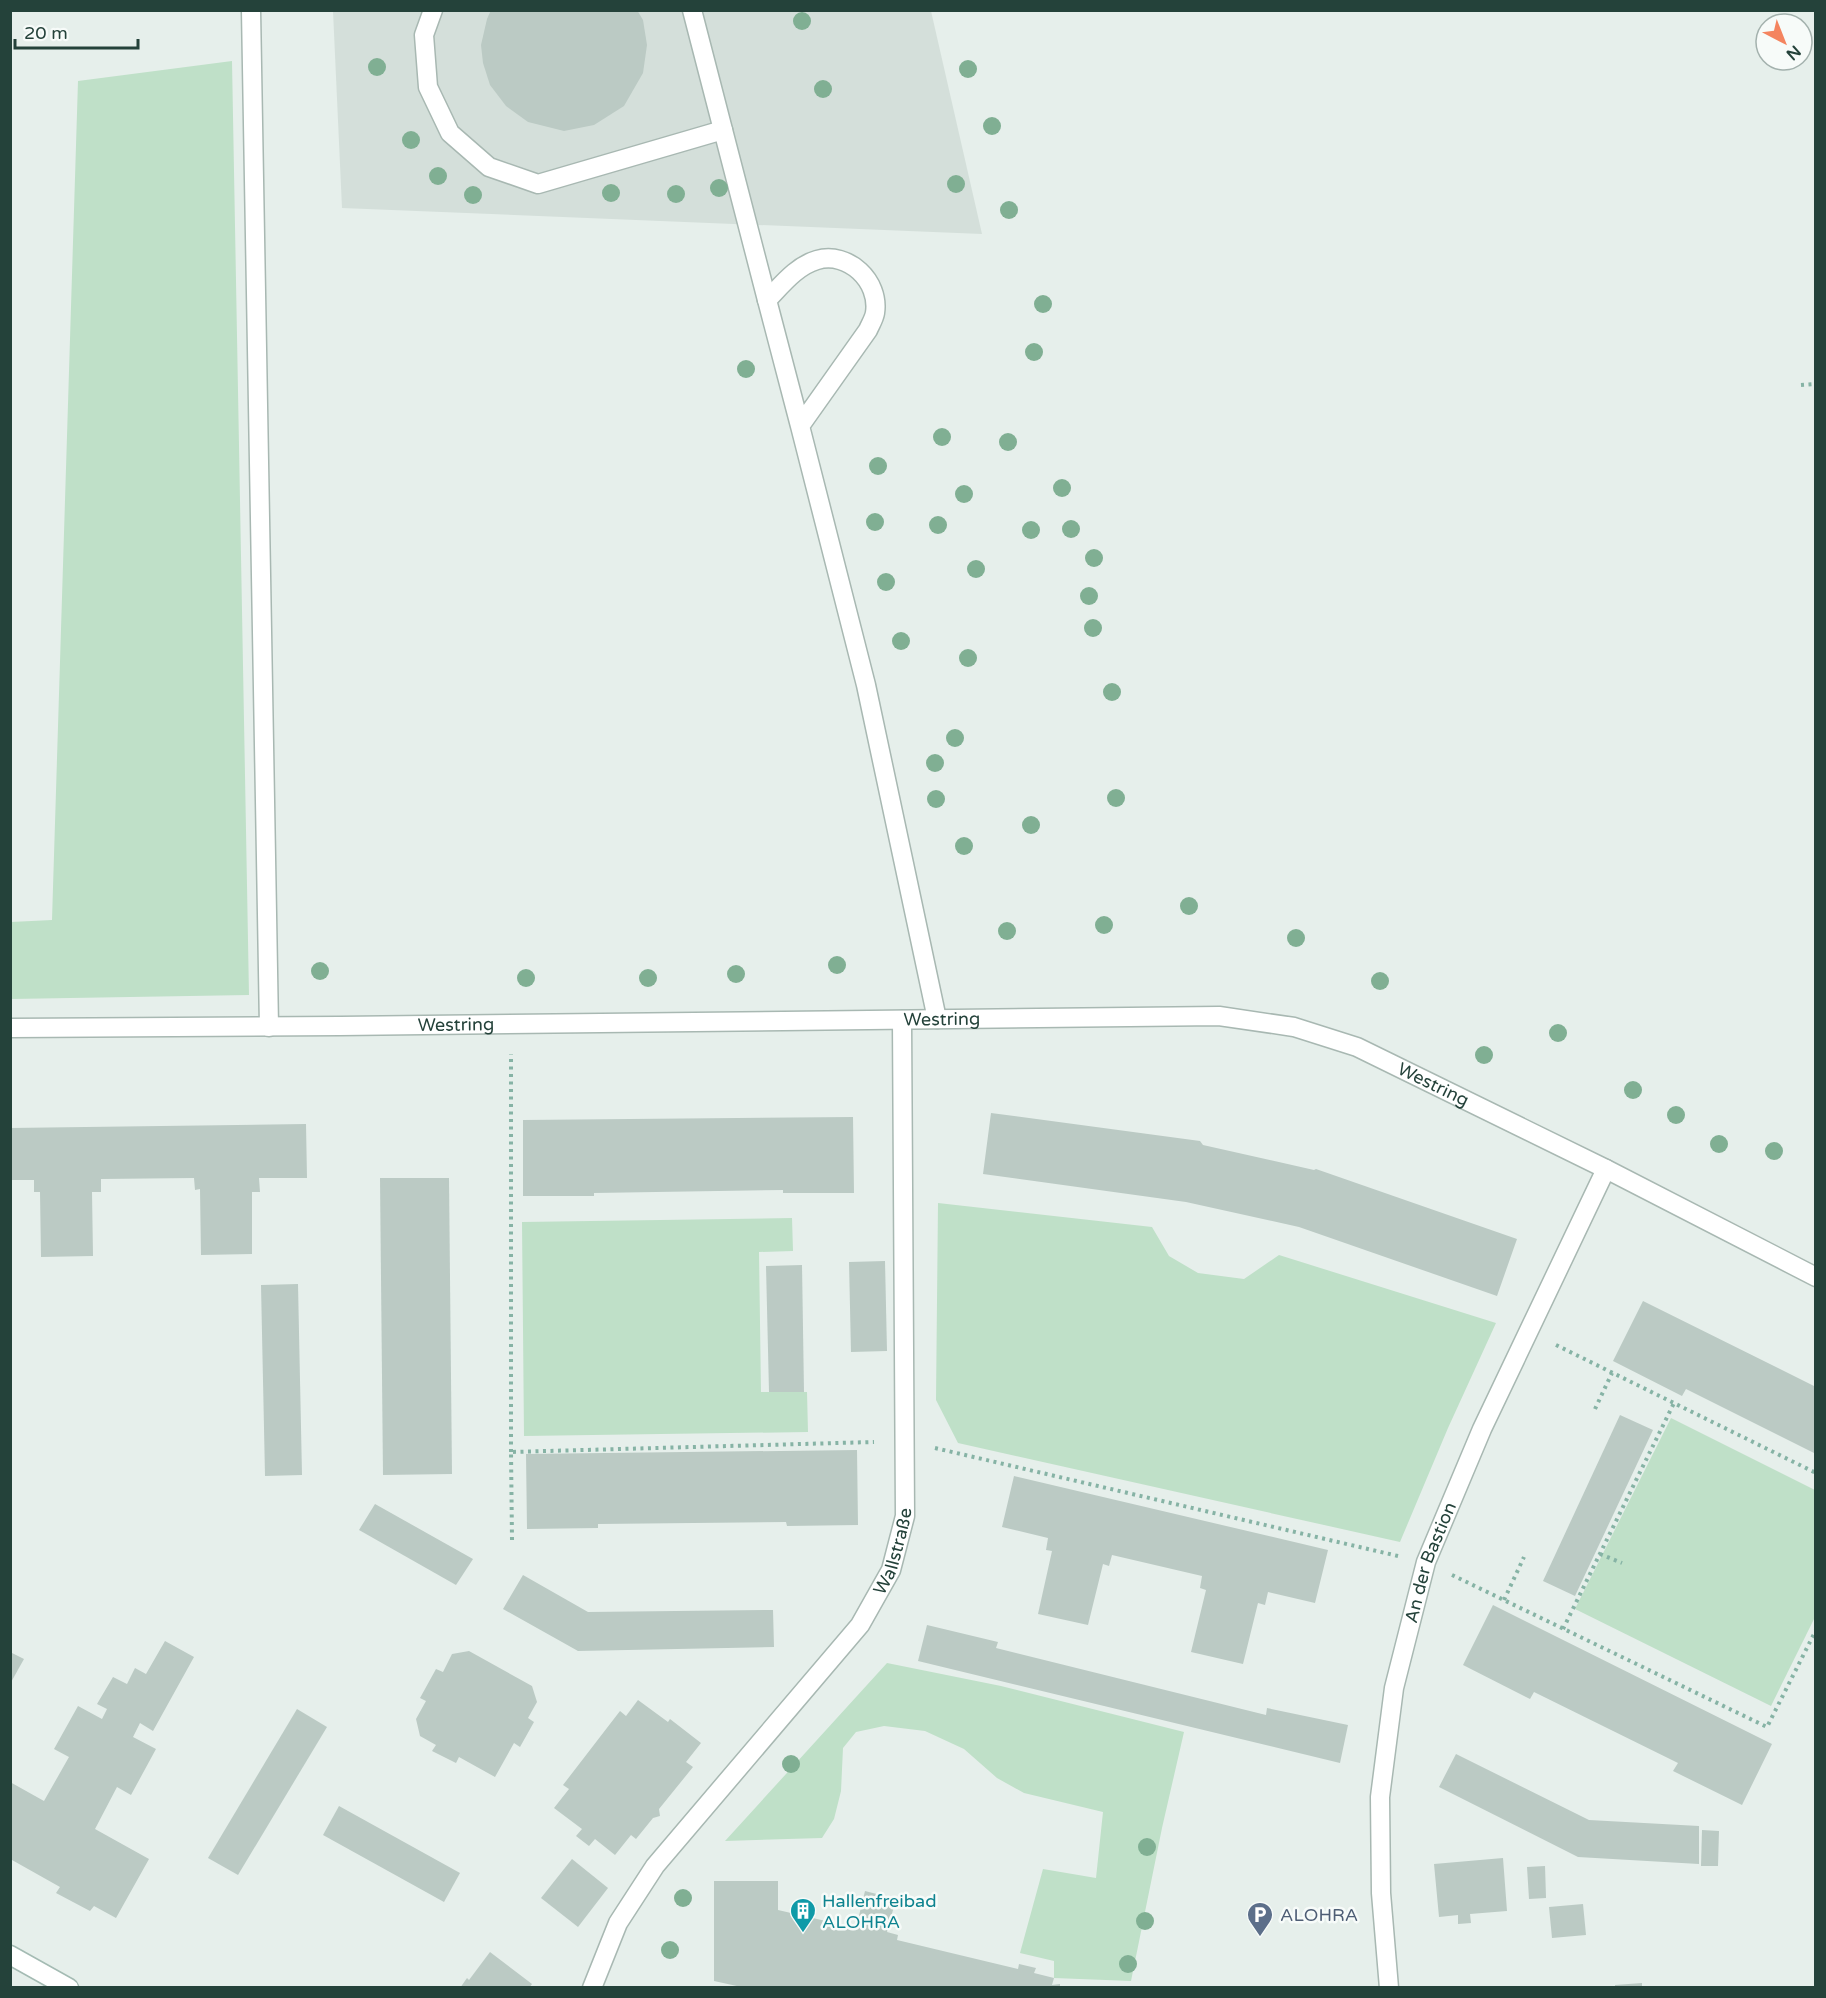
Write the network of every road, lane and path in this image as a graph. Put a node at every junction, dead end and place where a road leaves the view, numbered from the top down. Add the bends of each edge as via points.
1 (251, 10) edge
2 (433, 10) edge
3 (692, 10) edge
4 (723, 130) junction
5 (766, 300) junction
6 (1815, 384) edge
7 (1801, 385) dead end
8 (800, 426) junction
9 (937, 1019) junction
10 (902, 1020) junction
11 (511, 1024) junction
12 (269, 1027) junction
13 (10, 1028) edge
14 (1606, 1169) junction
15 (1815, 1277) edge
16 (1529, 1332) junction
17 (1612, 1373) junction
18 (1674, 1404) junction
19 (1595, 1408) dead end
20 (905, 1441) junction
21 (511, 1452) junction
22 (1815, 1473) edge
23 (512, 1540) dead end
24 (1600, 1554) junction
25 (1524, 1557) dead end
26 (1426, 1562) junction
27 (1622, 1563) dead end
28 (1504, 1600) junction
29 (1563, 1629) junction
30 (1815, 1630) edge
31 (10, 1955) edge
32 (69, 1988) edge
33 (592, 1988) edge
34 (1389, 1988) edge

1 - 12 street
2 - 4 street via 424,35 428,87 450,133 489,167 538,184
3 - 4 street
4 - 5 street
5 - 8 street
5 - 8 street via 801,267 818,260 836,259 853,265 874,294 874,313 868,330
6 - 7 path
8 - 9 street via 866,685
9 - 10 street, Westring
9 - 14 street, Westring via 1219,1016 1294,1027 1357,1047
10 - 11 street, Westring
10 - 20 street, Wallstraße
11 - 12 street, Westring
11 - 21 path
12 - 13 street, Westring
14 - 15 street, Westring
14 - 16 street, An der Bastion
16 - 17 path
16 - 26 street, An der Bastion via 1482,1429
17 - 18 path
17 - 19 path
18 - 22 path
18 - 24 path
20 - 21 path
20 - 26 path
20 - 33 street, Wallstraße via 905,1516 891,1570 860,1625 655,1866 618,1923
21 - 23 path
24 - 27 path
24 - 29 path
25 - 28 path
26 - 28 path
26 - 34 street, An der Bastion via 1394,1688 1380,1797 1381,1893
28 - 29 path
29 - 30 path via 1767,1727
31 - 32 street

